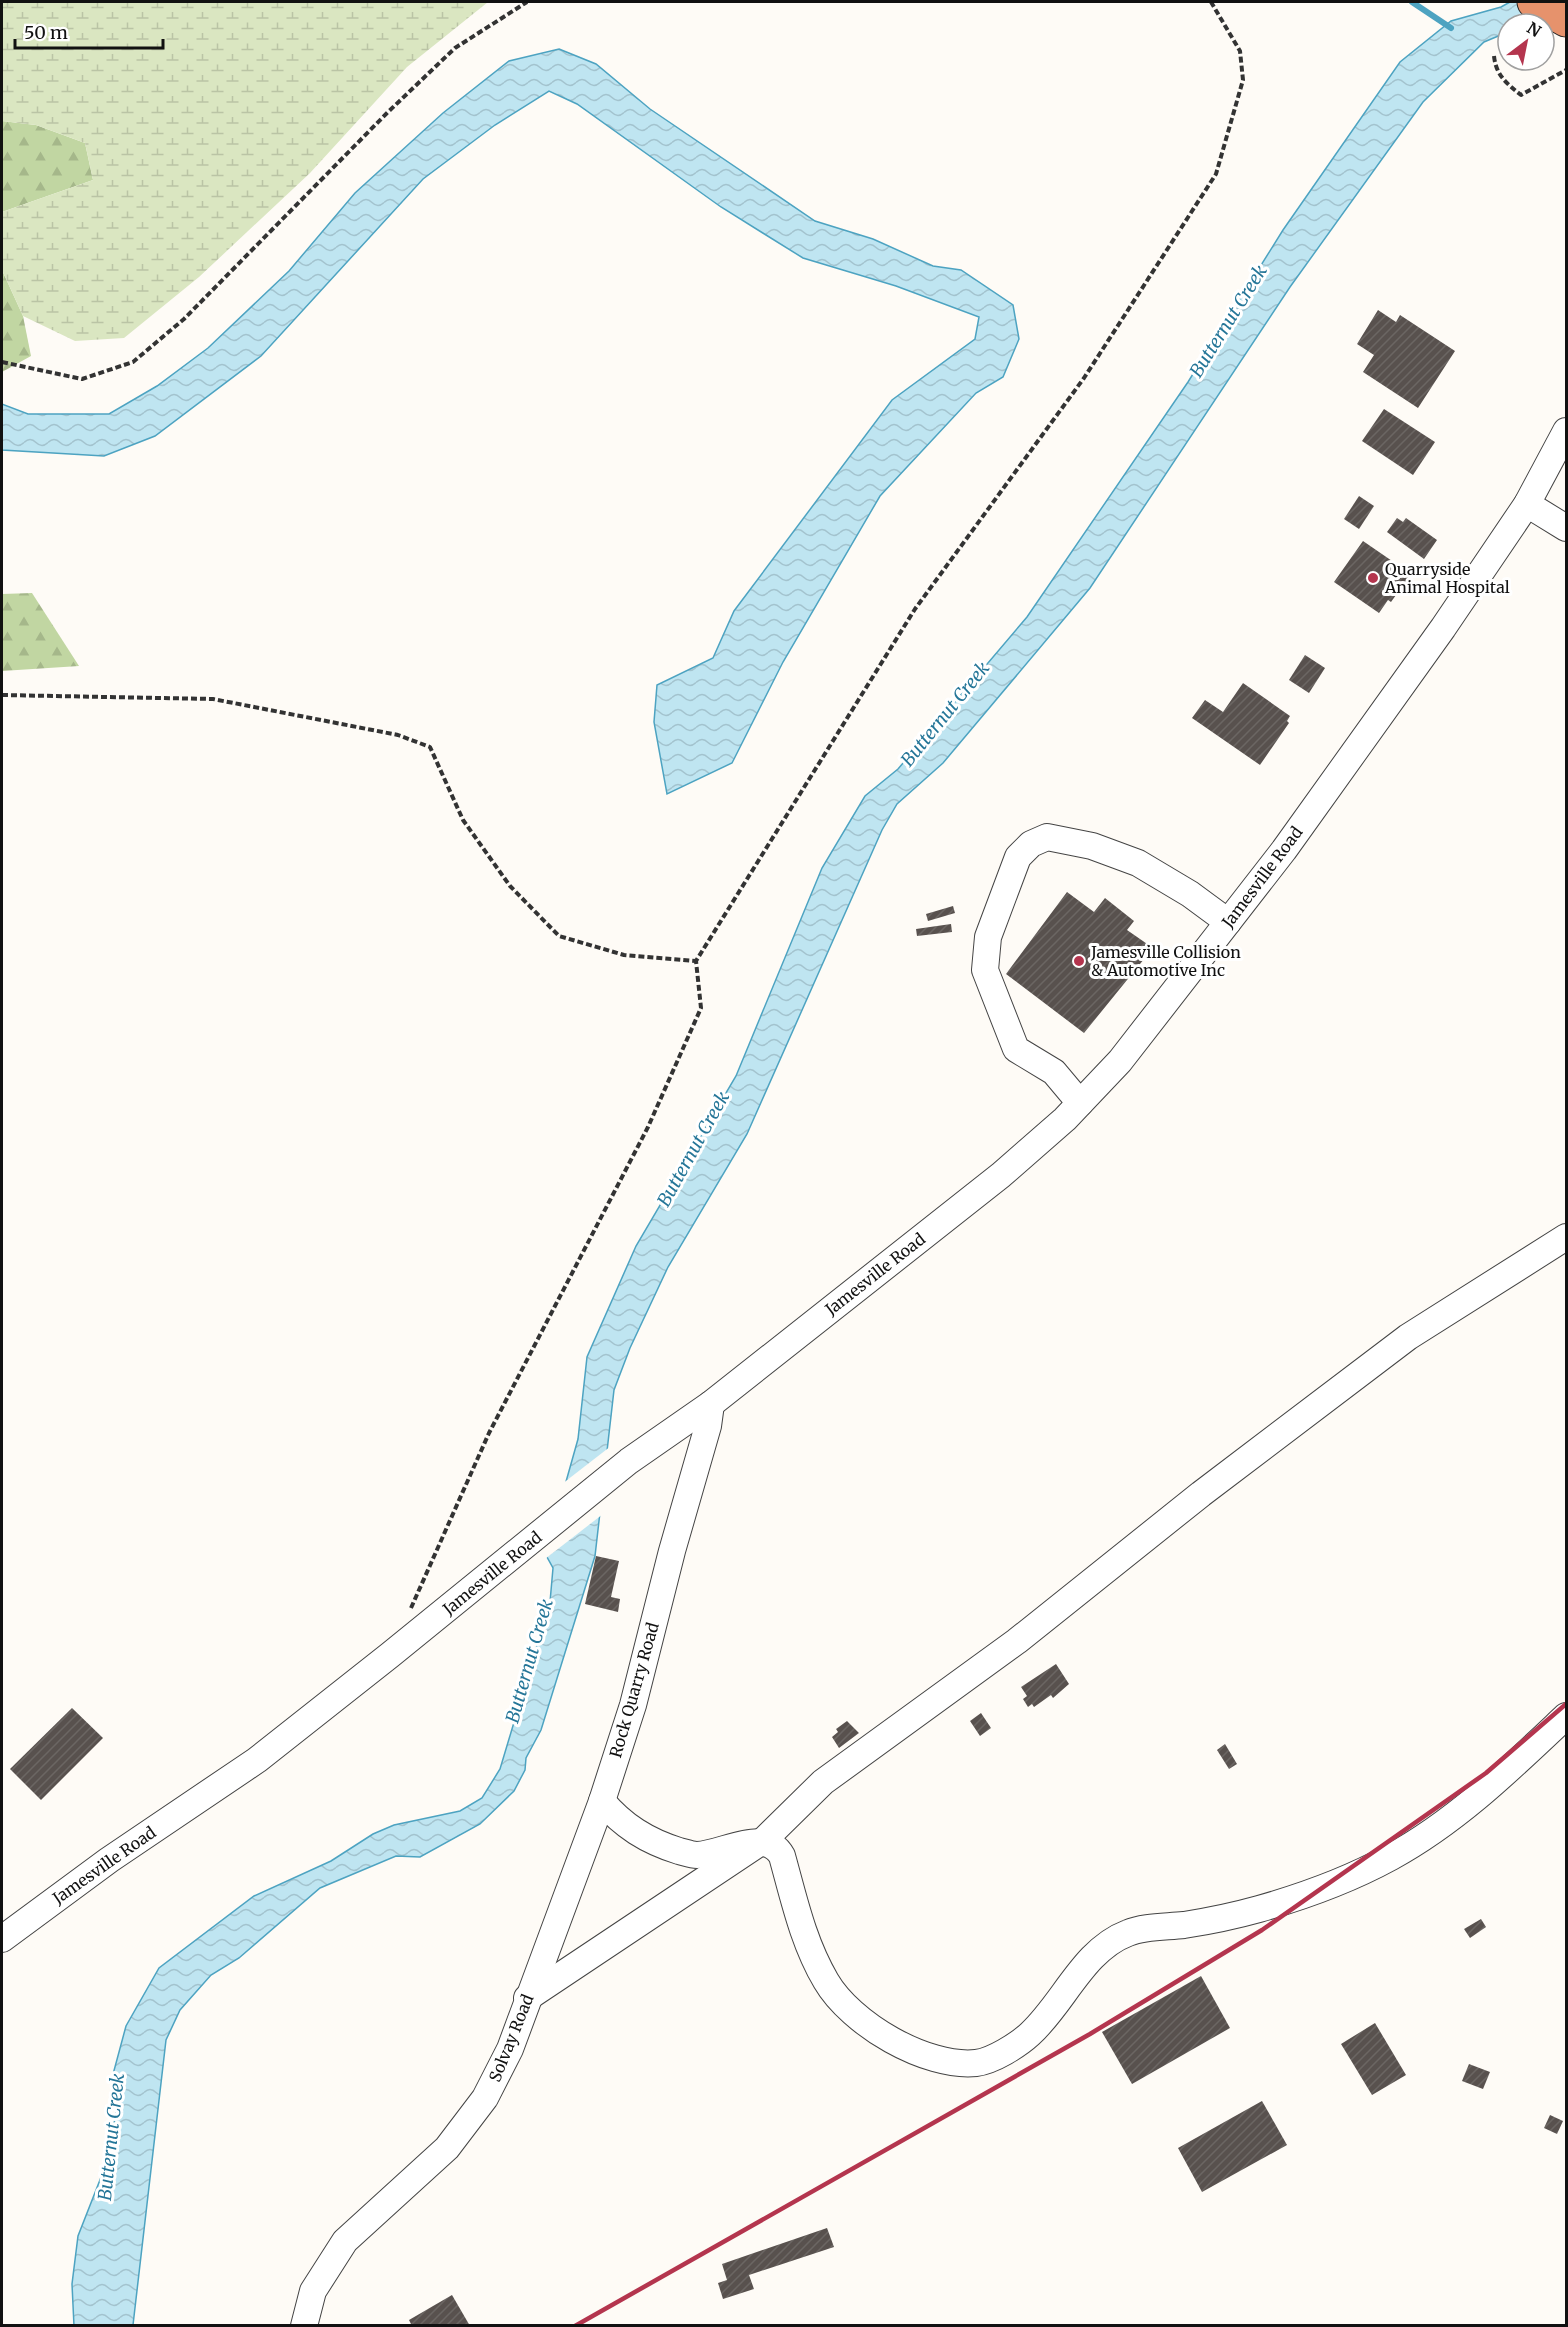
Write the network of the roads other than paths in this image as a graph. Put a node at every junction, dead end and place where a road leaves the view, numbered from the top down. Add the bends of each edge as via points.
1 (1534, 2) edge
2 (1566, 20) edge
3 (1566, 431) edge
4 (1527, 504) junction
5 (1566, 528) edge
6 (1228, 922) junction
7 (1080, 1103) junction
8 (1566, 1237) edge
9 (711, 1404) junction
10 (1566, 1716) edge
11 (602, 1801) junction
12 (764, 1840) junction
13 (2, 1939) edge
14 (527, 1998) junction
15 (304, 2325) edge

1 - 2 highway
3 - 4 street, Jamesville Road
4 - 5 street
4 - 6 street, Jamesville Road via 1443,628
6 - 7 street, Jamesville Road via 1120,1061
6 - 7 street via 1138,863 1092,846 1047,837 1031,844 1018,857 988,937 985,970 1016,1049 1054,1071
7 - 9 street, Jamesville Road via 1001,1175
8 - 12 street via 1408,1336 1017,1641 823,1782
9 - 11 street, Rock Quarry Road via 633,1705
9 - 13 street, Jamesville Road via 629,1461 257,1760 109,1860
10 - 12 street via 1458,1812 1392,1857 1316,1893 1218,1920 1130,1932 1107,1944 1028,2036 980,2063 952,2064 923,2055 875,2030 848,2007 826,1982 803,1935 777,1846
11 - 12 street via 639,1835 695,1856
11 - 14 street, Solvay Road
12 - 14 street
14 - 15 street, Solvay Road via 510,2049 485,2098 447,2148 345,2241 313,2291

